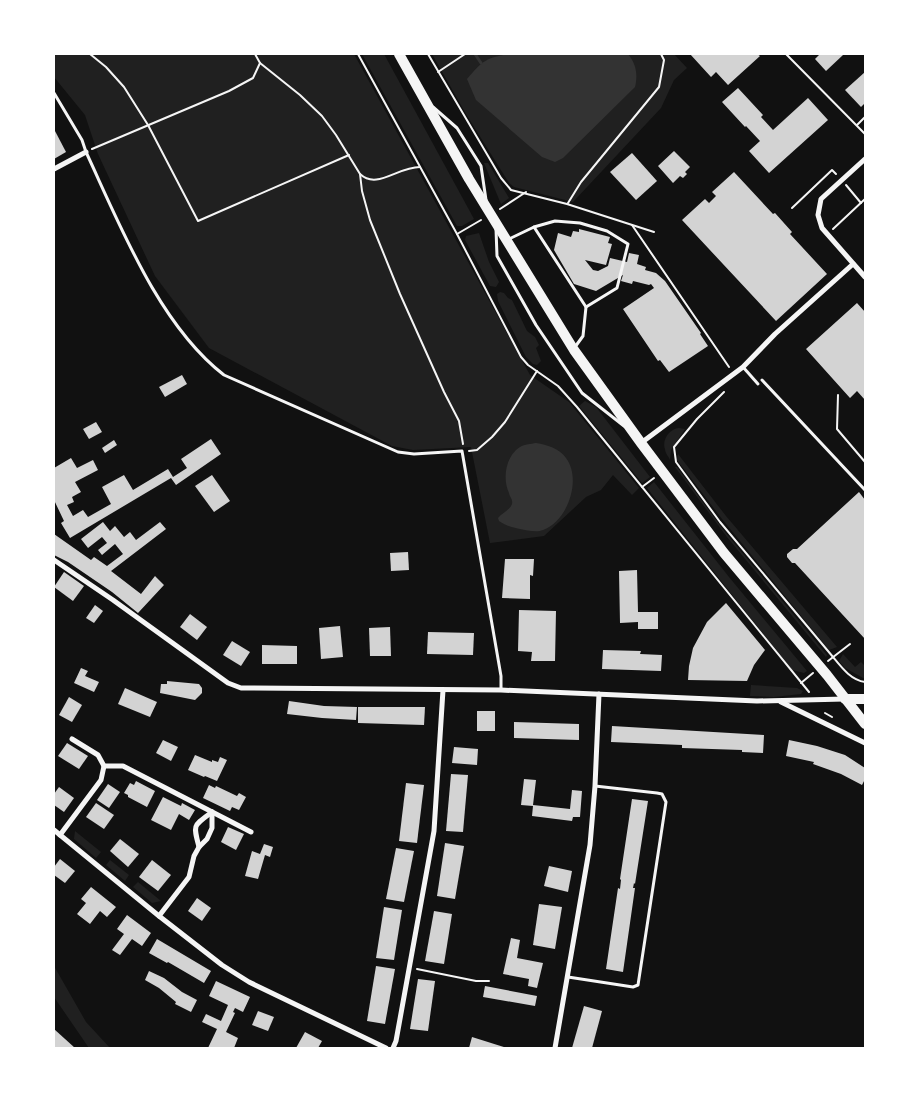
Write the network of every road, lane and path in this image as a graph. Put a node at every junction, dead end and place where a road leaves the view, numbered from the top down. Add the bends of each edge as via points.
1 (90, 54) edge
2 (255, 54) edge
3 (399, 54) edge
4 (428, 54) edge
5 (465, 54) edge
6 (661, 54) edge
7 (786, 54) edge
8 (260, 63) junction
9 (438, 72) junction
10 (54, 93) edge
11 (423, 99) junction
12 (865, 117) edge
13 (148, 125) junction
14 (857, 125) junction
15 (865, 134) edge
16 (86, 152) junction
17 (349, 155) junction
18 (865, 159) edge
19 (420, 167) dead end
20 (54, 169) edge
21 (360, 174) junction
22 (526, 192) junction
23 (865, 199) edge
24 (567, 204) junction
25 (503, 207) dead end
26 (487, 208) junction
27 (479, 221) dead end
28 (496, 224) junction
29 (632, 225) junction
30 (534, 227) junction
31 (654, 232) dead end
32 (457, 234) dead end
33 (827, 234) junction
34 (506, 240) junction
35 (854, 264) junction
36 (865, 276) edge
37 (586, 307) junction
38 (574, 350) junction
39 (742, 366) junction
40 (537, 371) dead end
41 (734, 374) junction
42 (762, 380) dead end
43 (758, 384) dead end
44 (838, 395) dead end
45 (692, 425) dead end
46 (634, 433) junction
47 (641, 443) junction
48 (462, 451) junction
49 (865, 462) edge
50 (865, 490) edge
51 (54, 560) edge
52 (850, 644) dead end
53 (833, 657) junction
54 (828, 660) dead end
55 (811, 675) dead end
56 (865, 682) edge
57 (801, 684) dead end
58 (443, 690) junction
59 (501, 690) junction
60 (599, 694) junction
61 (845, 699) junction
62 (865, 699) edge
63 (781, 701) junction
64 (865, 724) edge
65 (72, 739) dead end
66 (865, 743) edge
67 (104, 766) junction
68 (595, 786) junction
69 (212, 812) junction
70 (54, 830) edge
71 (251, 832) dead end
72 (60, 835) junction
73 (199, 847) junction
74 (159, 916) junction
75 (409, 968) junction
76 (568, 977) junction
77 (489, 981) dead end
78 (386, 1048) edge
79 (393, 1048) edge
80 (554, 1048) edge

1 - 13 path via 124,87
2 - 8 path
3 - 11 main road
4 - 9 path
5 - 9 path
6 - 24 path via 664,60 659,87 581,182
7 - 14 path
8 - 13 path via 253,78
8 - 17 path via 322,116
9 - 22 path via 500,178 511,190
10 - 16 lane
11 - 26 main road
11 - 26 lane via 457,128 481,166
12 - 14 path
13 - 16 path
13 - 17 path via 198,221
14 - 15 path
16 - 20 street
16 - 48 lane via 149,282 184,334 215,368 224,375 398,452
17 - 21 path
18 - 33 street via 821,199 818,214
19 - 21 path via 405,168 372,181
21 - 48 path via 370,220 400,294 459,421 464,444
22 - 24 path
22 - 25 path
23 - 33 path
24 - 29 path
26 - 28 main road
27 - 32 path
28 - 34 main road
28 - 46 lane via 497,256 536,325 582,393
29 - 31 path
29 - 41 path
30 - 34 lane
30 - 37 lane
30 - 37 lane via 555,221 580,224 607,231 628,244 617,288
33 - 35 street
34 - 38 main road
35 - 36 street
35 - 39 street
37 - 38 lane via 583,336
38 - 46 main road
39 - 41 street
39 - 43 lane
40 - 48 path via 492,437 477,450
41 - 47 street
42 - 50 lane
44 - 49 path via 837,430
45 - 53 path via 674,447 676,462 720,522
46 - 47 main road
47 - 61 main road via 724,553
48 - 59 lane
51 - 58 street via 234,686 255,689
52 - 53 path
53 - 54 path
53 - 56 path via 844,671
55 - 57 path
58 - 59 street
58 - 75 street via 434,832
59 - 60 street
60 - 63 street
60 - 68 street
61 - 62 main road
61 - 63 street
61 - 64 main road
63 - 66 street
65 - 67 street via 98,754
67 - 69 street via 123,766
67 - 72 street via 101,780
68 - 76 street via 590,845
68 - 76 lane via 662,794 666,802 638,985 633,987
69 - 71 street
69 - 73 street via 212,828
69 - 73 street via 194,829
70 - 72 street
72 - 74 street
73 - 74 street via 190,877
74 - 78 street via 249,982
75 - 77 path
75 - 79 street
76 - 80 street

